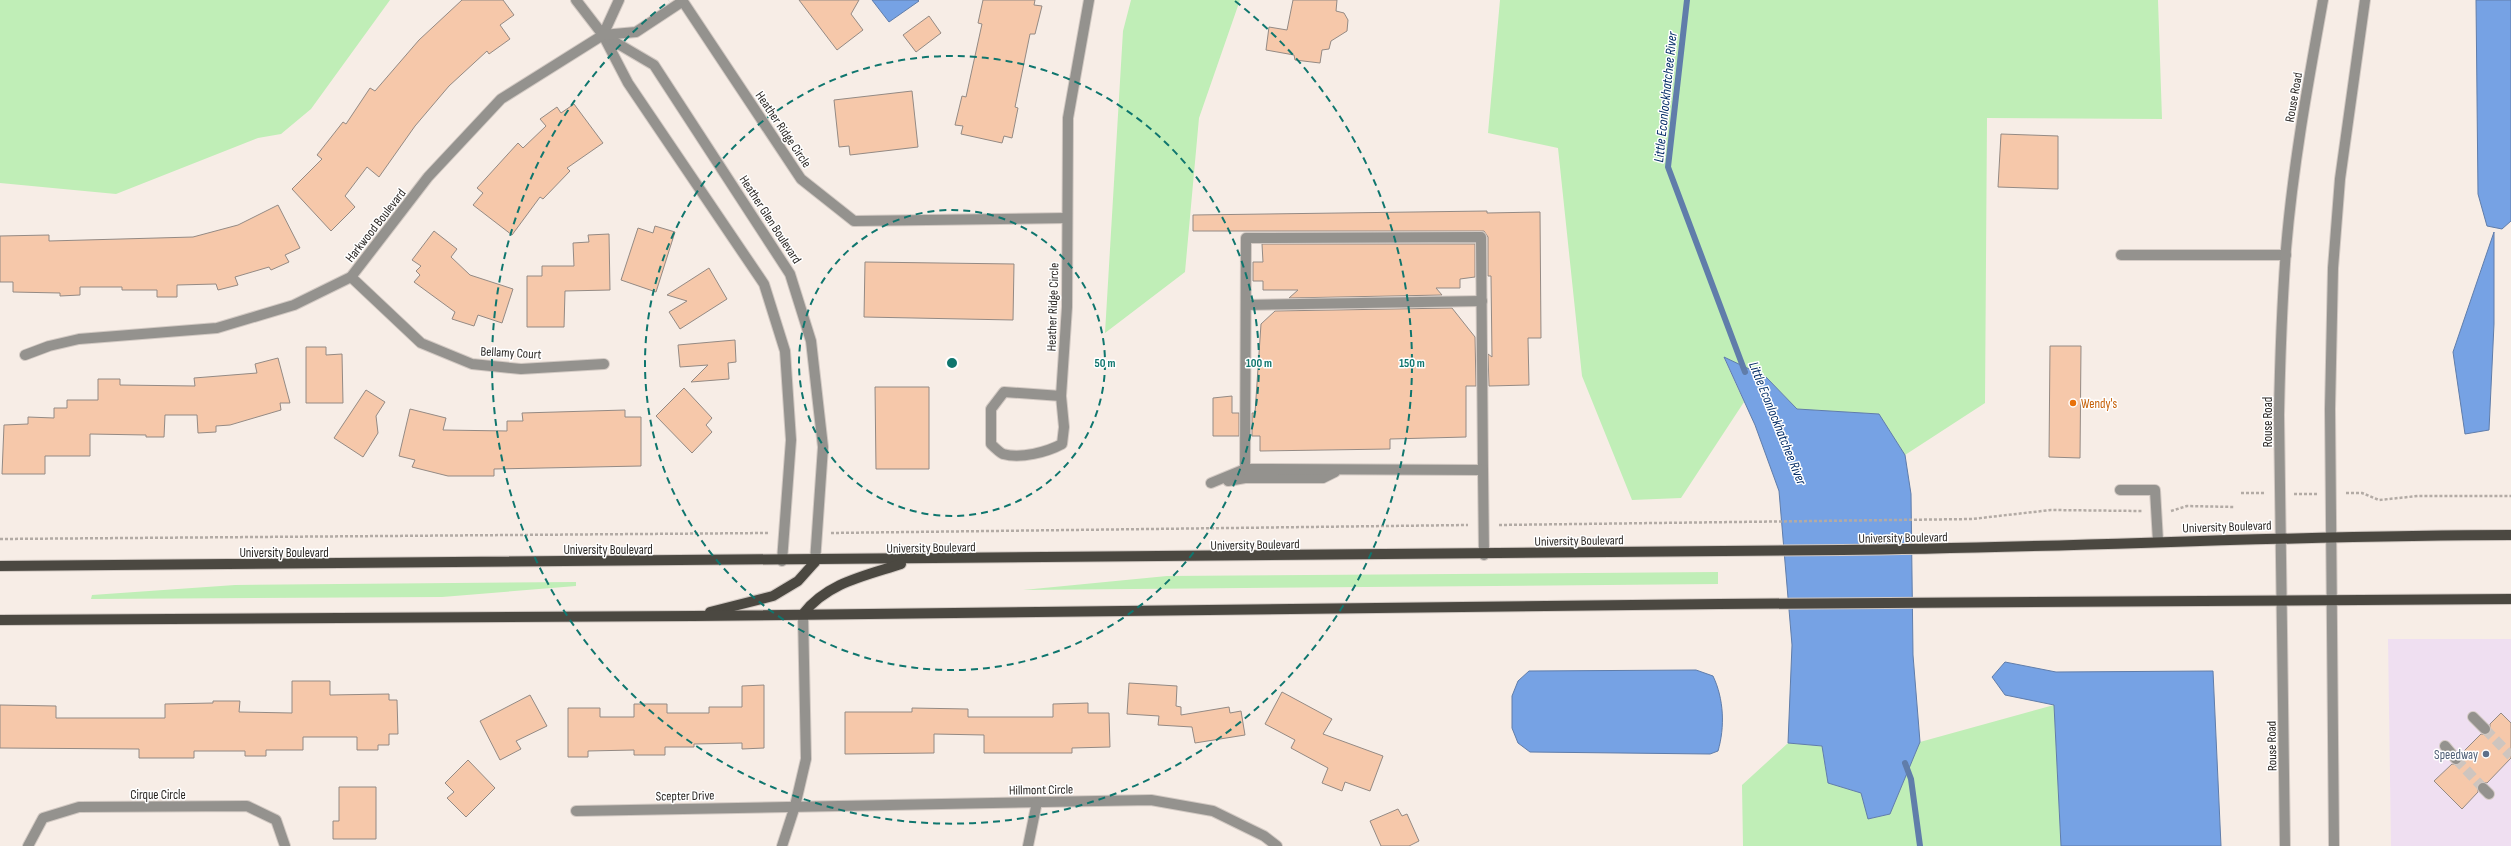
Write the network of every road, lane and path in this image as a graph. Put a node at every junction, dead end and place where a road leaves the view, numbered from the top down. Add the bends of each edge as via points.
1 (576, 0) edge
2 (619, 0) edge
3 (683, 0) edge
4 (1089, 0) edge
5 (2323, 0) edge
6 (2365, 0) edge
7 (603, 35) junction
8 (1067, 218) junction
9 (2121, 255) dead end
10 (2286, 255) junction
11 (351, 276) junction
12 (1482, 301) junction
13 (1246, 305) junction
14 (25, 355) dead end
15 (604, 364) dead end
16 (1061, 396) junction
17 (1244, 469) junction
18 (1483, 470) junction
19 (1338, 471) junction
20 (2120, 490) dead end
21 (2241, 493) dead end
22 (2280, 494) junction
23 (2331, 494) junction
24 (2511, 496) edge
25 (2235, 507) dead end
26 (2157, 511) junction
27 (1483, 525) junction
28 (784, 533) junction
29 (817, 533) junction
30 (2511, 535) edge
31 (2331, 536) junction
32 (2281, 537) junction
33 (0, 539) edge
34 (2158, 541) junction
35 (1484, 554) junction
36 (782, 561) junction
37 (910, 561) junction
38 (814, 562) junction
39 (0, 566) edge
40 (2332, 598) junction
41 (2282, 599) junction
42 (2511, 599) edge
43 (802, 614) junction
44 (693, 616) junction
45 (0, 620) edge
46 (2473, 718) dead end
47 (2485, 729) tunnel mouth
48 (2445, 746) dead end
49 (2456, 759) tunnel mouth
50 (1037, 802) junction
51 (795, 806) junction
52 (576, 811) dead end
53 (28, 846) edge
54 (285, 846) edge
55 (782, 846) edge
56 (1028, 846) edge
57 (1277, 846) edge
58 (2285, 846) edge
59 (2334, 846) edge

1 - 7 street, Heather Glen Boulevard
2 - 7 street
3 - 7 street, Heather Ridge Circle via 636,32
3 - 8 street, Heather Ridge Circle via 801,179 854,221
4 - 8 street, Heather Ridge Circle via 1068,118
5 - 10 street, Rouse Road via 2299,139
6 - 23 street via 2340,179 2333,268 2330,346
7 - 11 street, Harkwood Boulevard via 501,99 428,177
7 - 28 street, Heather Glen Boulevard via 628,83 764,284 785,351 791,440
7 - 29 street, Heather Glen Boulevard via 654,65 790,274 811,340 823,447
8 - 16 street, Heather Ridge Circle via 1067,308
9 - 10 street
10 - 22 street, Rouse Road via 2280,361
11 - 14 street, Harkwood Boulevard via 294,305 217,328 79,340 49,346
11 - 15 street, Bellamy Court via 421,343 472,364 522,369
12 - 13 street
12 - 13 street via 1481,237 1246,238
12 - 18 street
13 - 17 street
16 - 16 street, Heather Ridge Circle via 1064,427 1062,444 1048,452 1022,454 1002,454 990,444 990,409 1004,392
17 - 19 street
17 - 19 street via 1211,483 1245,478 1323,478
18 - 19 street
18 - 27 street
20 - 26 street via 2155,490
21 - 22 path
22 - 23 path
22 - 32 street, Rouse Road
23 - 24 path via 2362,493 2379,500 2418,496
23 - 31 street
25 - 26 path via 2187,506 2173,511
26 - 27 path via 2051,510 1962,520
26 - 34 street
27 - 29 path
27 - 35 street
28 - 33 path
28 - 36 street, Heather Glen Boulevard
29 - 38 street, Heather Glen Boulevard
30 - 31 main road, University Boulevard
31 - 32 main road, University Boulevard
31 - 40 street
32 - 34 main road, University Boulevard
32 - 41 street, Rouse Road
34 - 35 main road, University Boulevard via 1975,549
35 - 37 main road, University Boulevard
36 - 38 main road, University Boulevard
36 - 39 main road, University Boulevard
37 - 38 main road, University Boulevard
37 - 43 main road via 836,585 813,601
38 - 44 main road via 798,581 772,596
40 - 41 main road
40 - 42 main road
40 - 59 street
41 - 43 main road
41 - 58 street, Rouse Road
43 - 44 main road
43 - 51 street via 806,759
44 - 45 main road
46 - 47 street
48 - 49 street
50 - 51 street, Hillmont Circle
50 - 56 street
50 - 57 street, Hillmont Circle via 1151,800 1213,811 1264,836
51 - 52 street, Scepter Drive
51 - 55 street
53 - 54 street, Cirque Circle via 43,818 79,807 231,806 247,806 276,820

